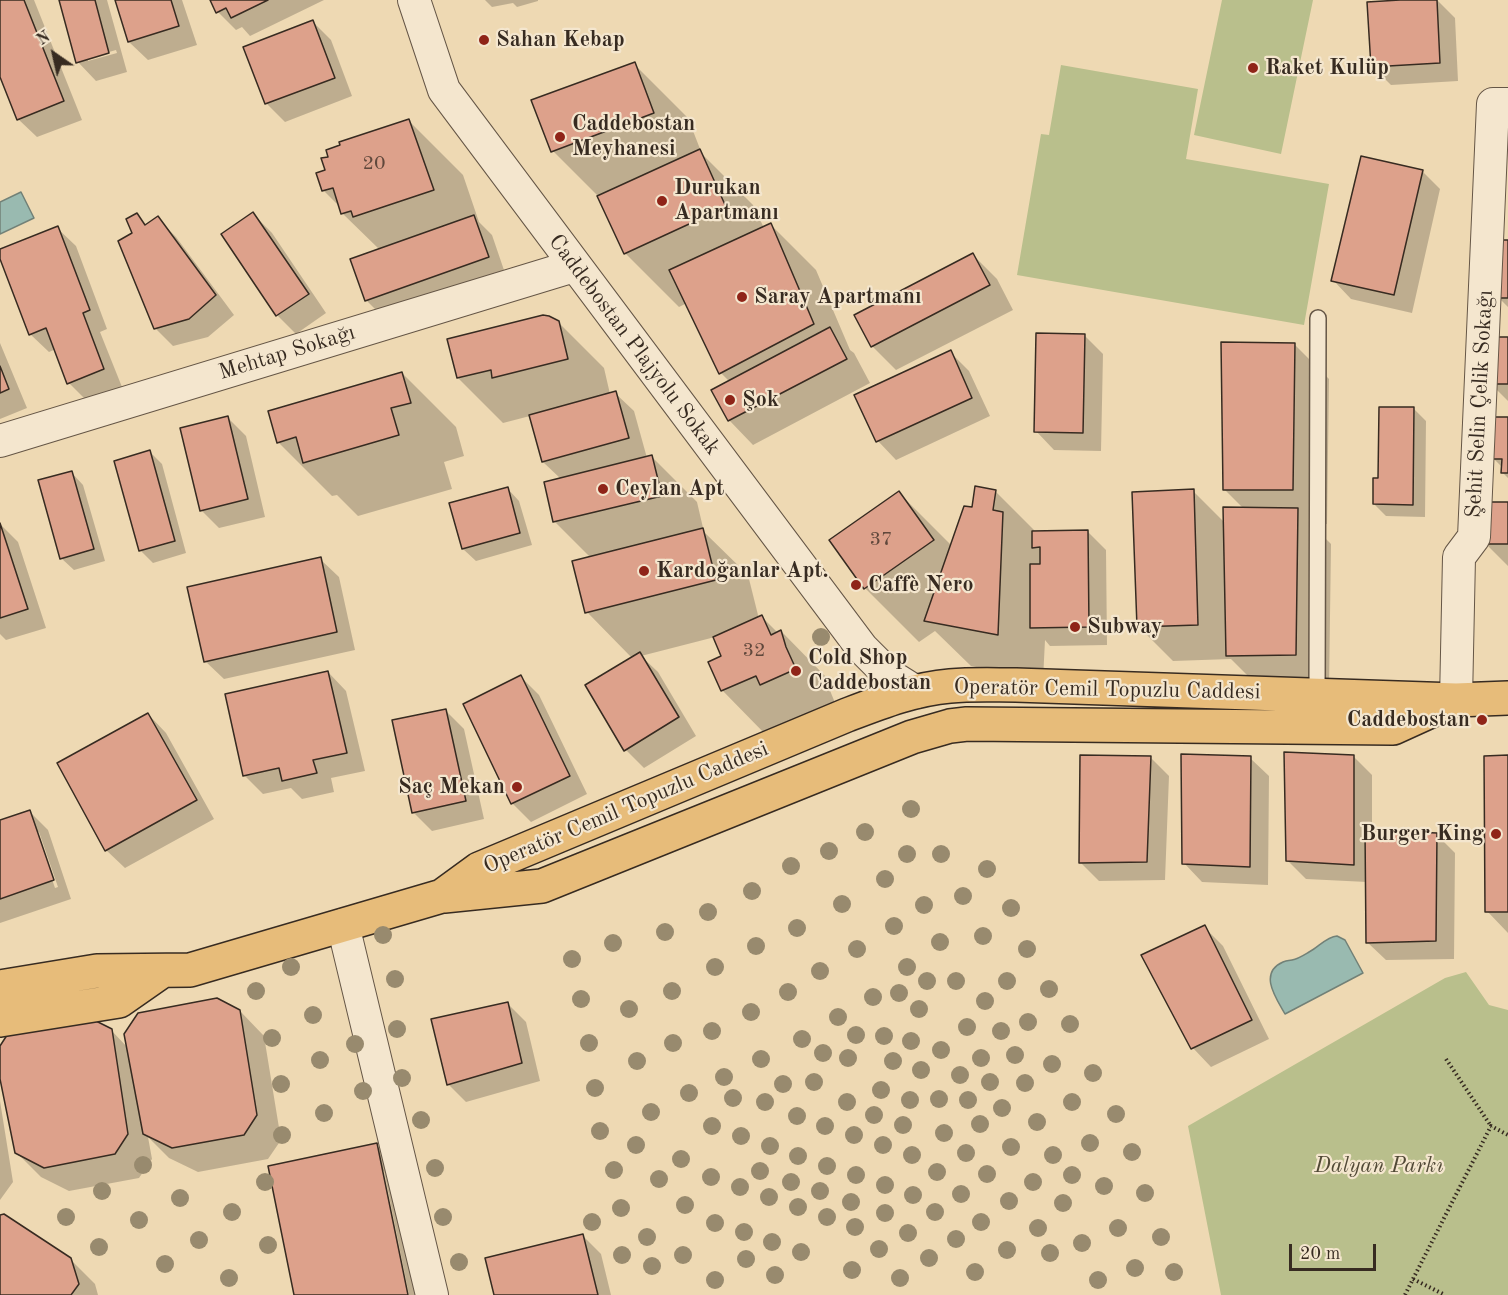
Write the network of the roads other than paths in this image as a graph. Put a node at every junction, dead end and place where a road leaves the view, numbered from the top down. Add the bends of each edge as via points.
1 (414, 0) edge
2 (1500, 104) edge
3 (574, 266) junction
4 (1318, 318) dead end
5 (0, 441) edge
6 (916, 692) junction
7 (1317, 695) junction
8 (1508, 698) edge
9 (1456, 700) junction
10 (442, 896) junction
11 (343, 925) junction
12 (162, 971) junction
13 (0, 987) edge
14 (0, 1020) edge
15 (432, 1295) edge

1 - 3 street, Caddebostan Plajyolu Sokak via 444,90
2 - 9 street, Şehit Selin Çelik Sokağı via 1474,537 1459,557
3 - 5 street, Mehtap Sokağı
3 - 6 street, Caddebostan Plajyolu Sokak via 862,648 889,675
4 - 7 lane
6 - 7 main road, Operatör Cemil Topuzlu Caddesi via 950,686 1016,685
6 - 10 main road, Operatör Cemil Topuzlu Caddesi via 847,715 479,869
7 - 9 main road, Operatör Cemil Topuzlu Caddesi
8 - 9 main road, Operatör Cemil Topuzlu Caddesi
9 - 10 main road, Operatör Cemil Topuzlu Caddesi via 1393,728 950,726 912,736 542,886
10 - 11 main road, Operatör Cemil Topuzlu Caddesi
11 - 12 main road, Operatör Cemil Topuzlu Caddesi via 190,970
11 - 15 street
12 - 13 main road, Operatör Cemil Topuzlu Caddesi via 97,971
12 - 14 main road via 119,1001

